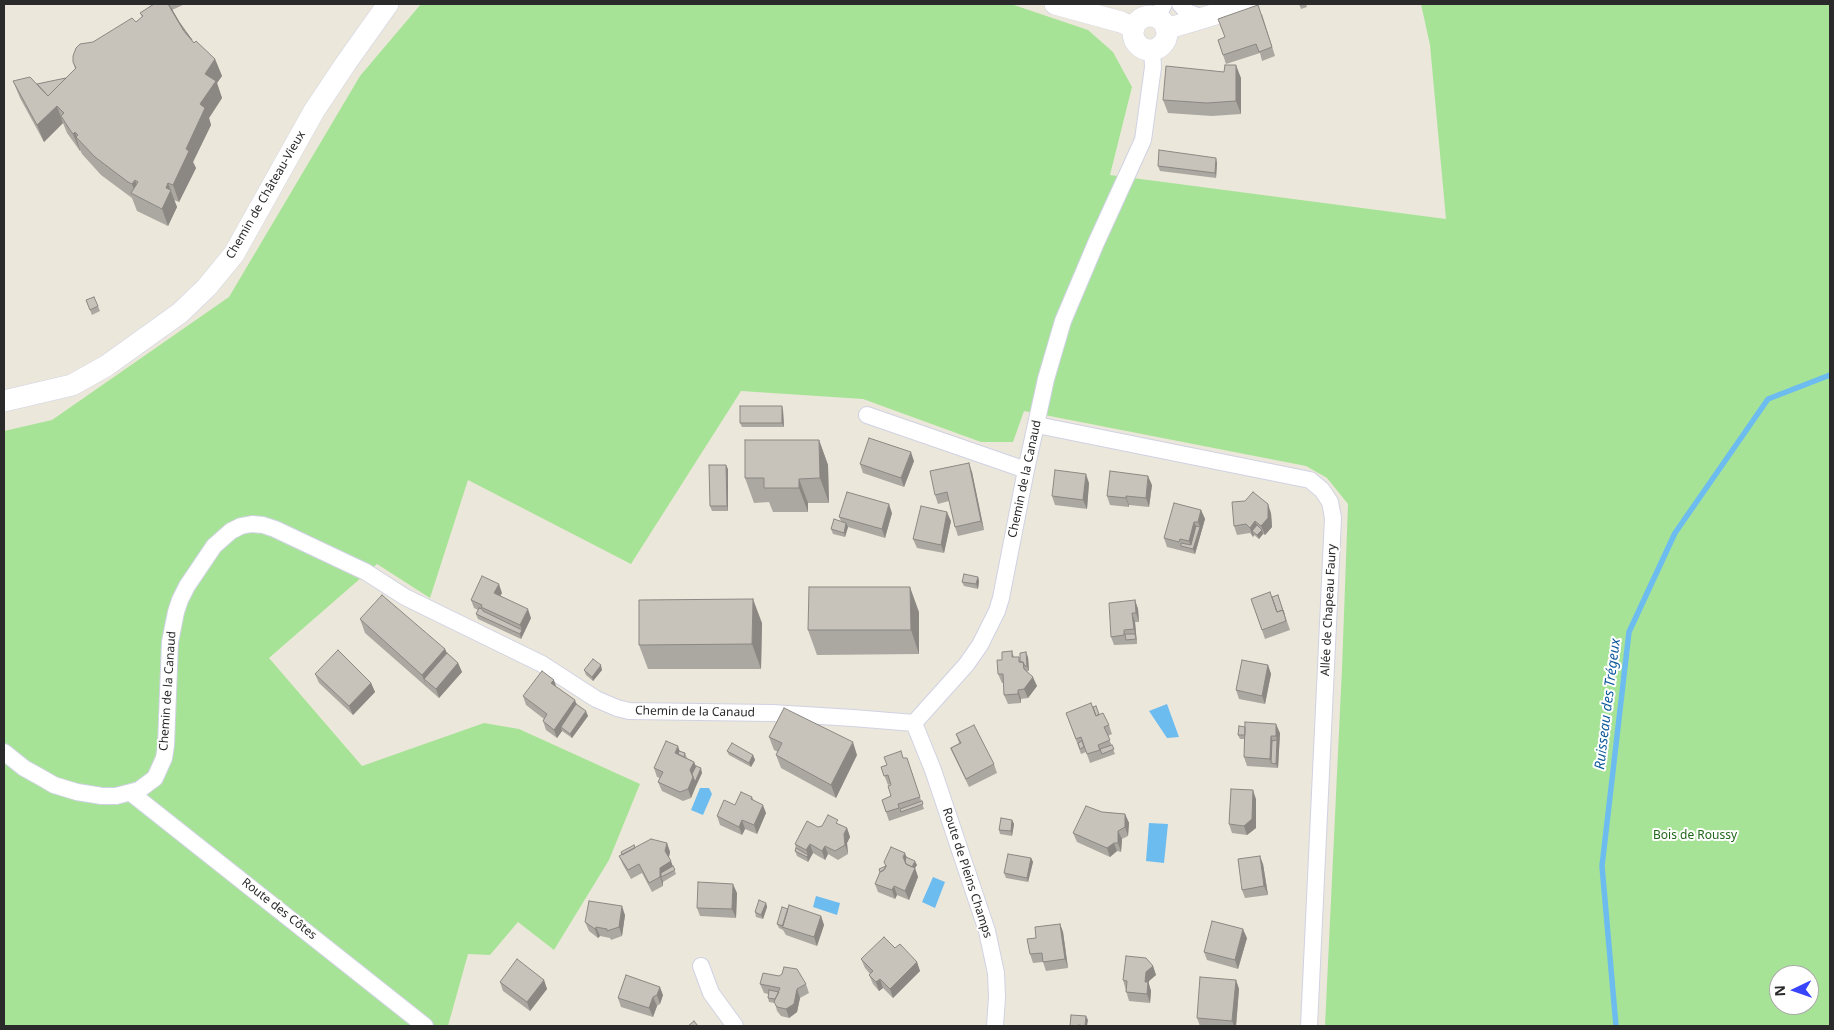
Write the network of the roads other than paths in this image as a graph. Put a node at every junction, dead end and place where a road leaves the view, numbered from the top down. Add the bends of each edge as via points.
1 (388, 4) edge
2 (1055, 4) edge
3 (1180, 4) edge
4 (1249, 4) edge
5 (1162, 17) edge
6 (1200, 18) junction
7 (1134, 28) junction
8 (1152, 50) junction
9 (4, 401) edge
10 (868, 415) dead end
11 (1037, 425) junction
12 (1026, 470) junction
13 (914, 724) junction
14 (4, 752) edge
15 (131, 793) junction
16 (701, 966) dead end
17 (425, 1026) edge
18 (736, 1026) edge
19 (996, 1026) edge
20 (1309, 1026) edge

1 - 9 street, Chemin de Château-Vieux via 314,111 234,254 207,287 173,318 106,366 72,385
2 - 7 street
3 - 6 street via 1187,12
4 - 6 street
5 - 6 street
5 - 7 street via 1143,18
5 - 8 street via 1166,38 1161,47
7 - 8 street via 1137,44
8 - 11 street, Chemin de la Canaud via 1153,67 1143,140 1063,321
10 - 12 street
11 - 12 street, Chemin de la Canaud
11 - 20 street, Allée de Chapeau Faury via 1310,480 1330,502 1333,518
12 - 13 street, Chemin de la Canaud via 996,611 980,645 966,665
13 - 15 street, Chemin de la Canaud via 853,718 617,708 596,700 542,664 405,597 366,572 275,529 252,524 231,531 214,546 180,600 170,642 164,758 154,778
13 - 19 street, Route de Pleins Champs via 934,770 987,931 996,973
14 - 15 street, Chemin de la Canaud via 54,785 102,796
15 - 17 street, Route des Côtes
16 - 18 street via 710,993

